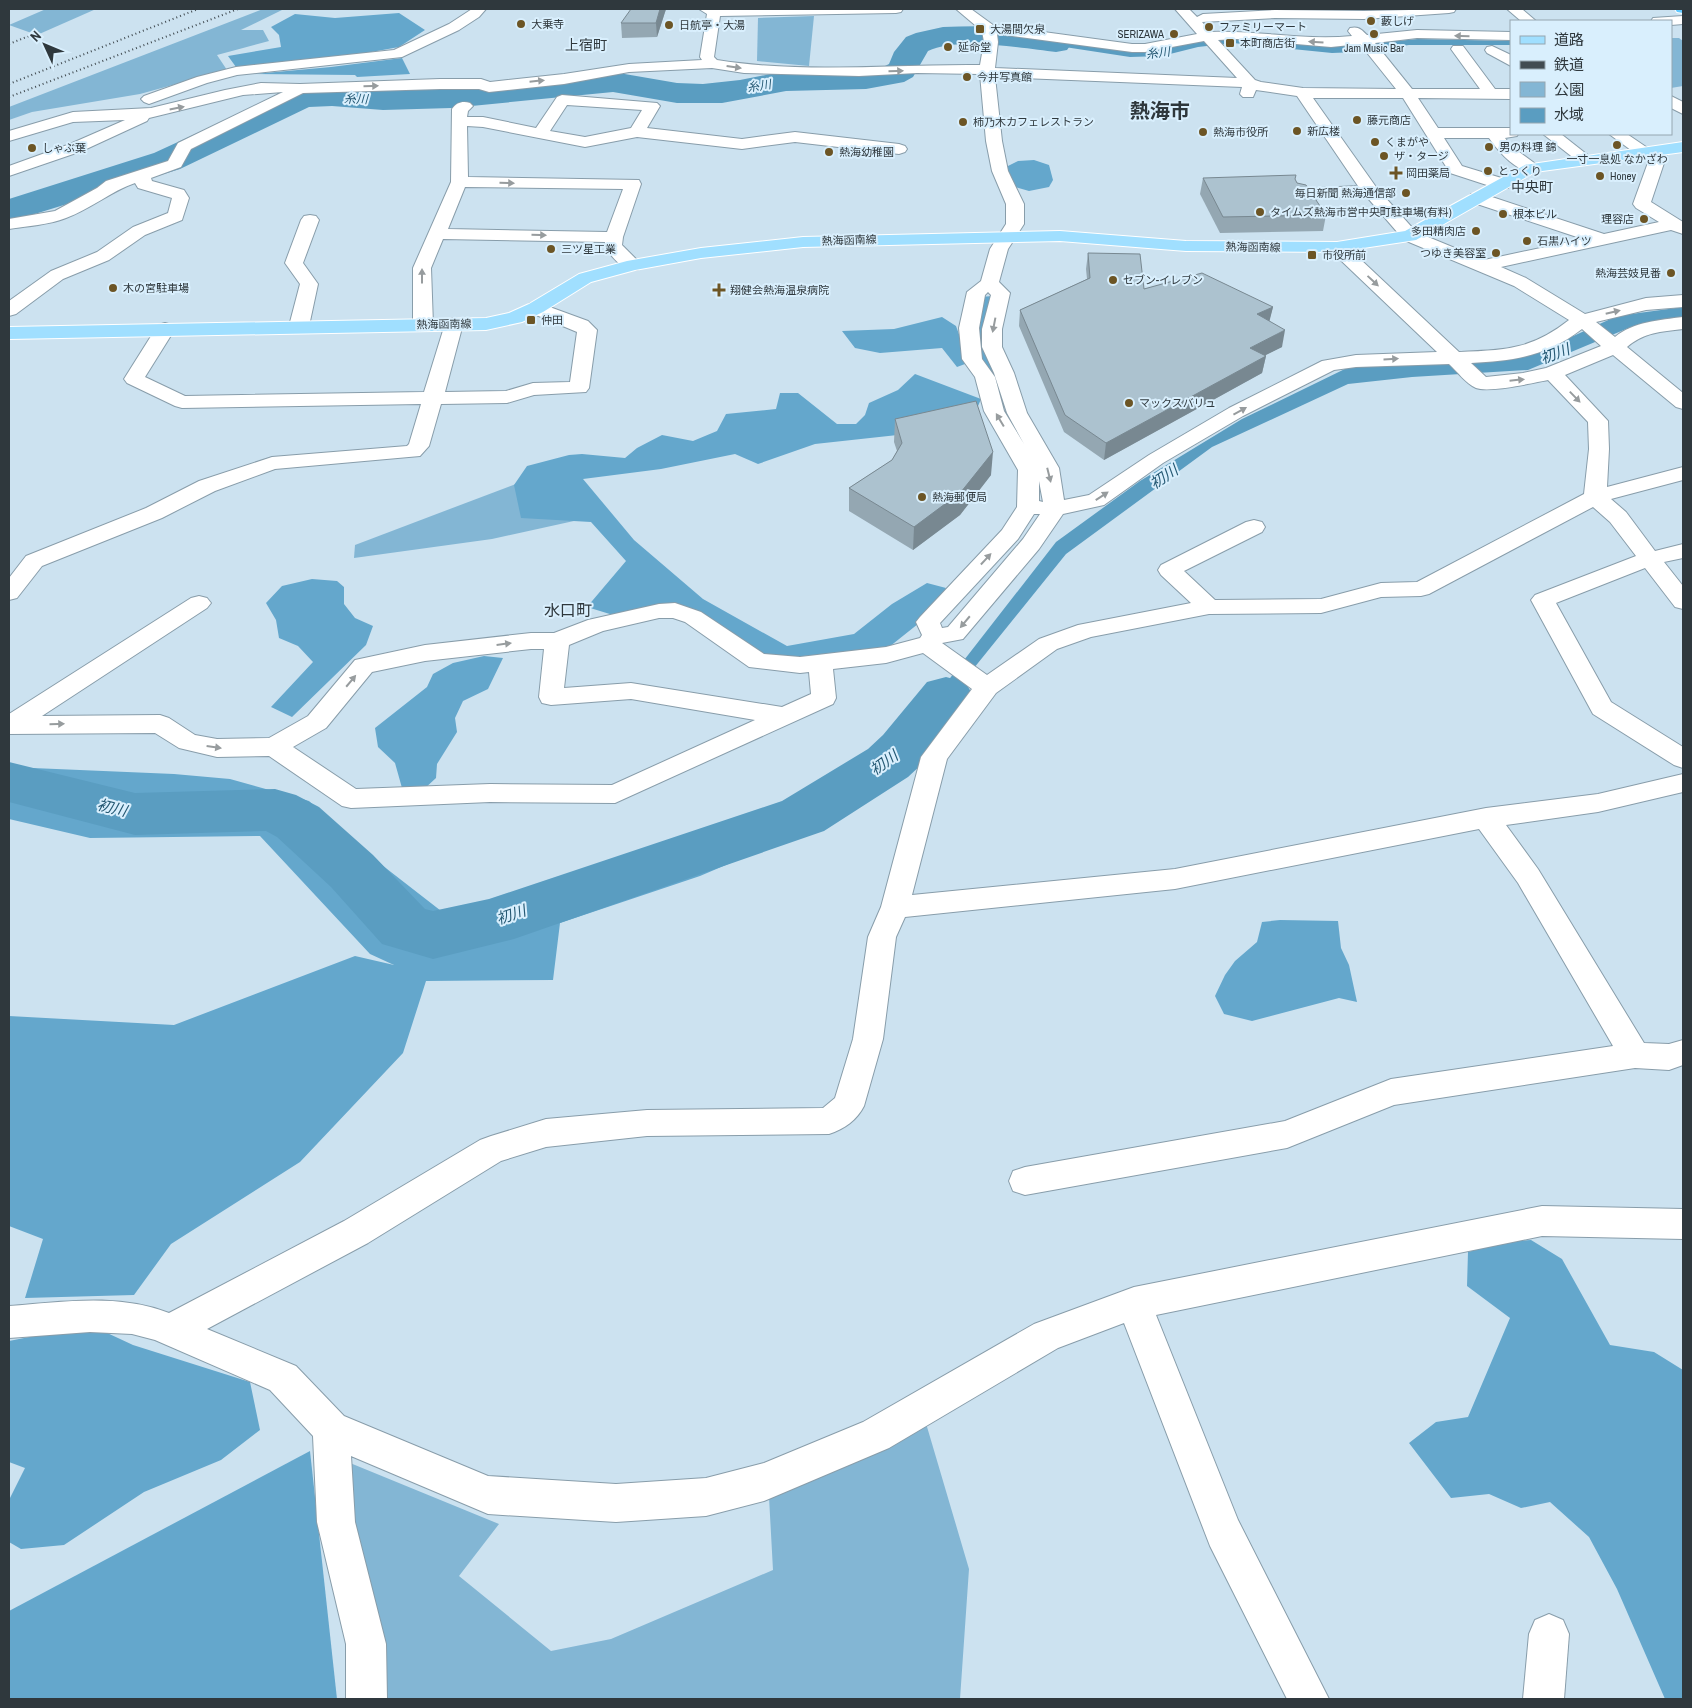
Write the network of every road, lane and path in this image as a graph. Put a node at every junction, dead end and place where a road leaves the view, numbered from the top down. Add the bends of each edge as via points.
1 (479, 9) edge
2 (896, 9) edge
3 (963, 9) edge
4 (1449, 9) edge
5 (1514, 9) edge
6 (710, 10) edge
7 (1385, 11) edge
8 (1272, 12) edge
9 (1336, 12) edge
10 (1186, 14) edge
11 (1529, 20) edge
12 (990, 35) junction
13 (1510, 36) edge
14 (1214, 43) junction
15 (1369, 48) junction
16 (1458, 49) junction
17 (1492, 50) junction
18 (1510, 50) edge
19 (1337, 57) dead end
20 (1510, 61) edge
21 (712, 64) junction
22 (987, 71) junction
23 (1250, 83) junction
24 (300, 89) junction
25 (565, 89) junction
26 (482, 92) junction
27 (1302, 93) junction
28 (1408, 94) junction
29 (1491, 94) junction
30 (1510, 94) edge
31 (1240, 97) dead end
32 (1672, 102) edge
33 (1683, 109) edge
34 (149, 114) junction
35 (459, 121) junction
36 (9, 126) edge
37 (637, 132) junction
38 (1434, 133) junction
39 (1494, 133) junction
40 (1510, 133) edge
41 (540, 134) junction
42 (1552, 135) edge
43 (1619, 135) edge
44 (9, 136) edge
45 (1683, 147) edge
46 (899, 149) dead end
47 (1652, 152) junction
48 (1586, 160) junction
49 (1531, 168) junction
50 (9, 171) edge
51 (142, 175) junction
52 (459, 182) junction
53 (1502, 184) junction
54 (1370, 191) junction
55 (1301, 194) edge
56 (1477, 198) junction
57 (310, 220) dead end
58 (9, 224) edge
59 (1678, 227) edge
60 (438, 234) junction
61 (1008, 236) junction
62 (1410, 236) junction
63 (614, 237) junction
64 (1601, 239) junction
65 (1338, 247) junction
66 (633, 265) junction
67 (1482, 266) junction
68 (989, 284) junction
69 (1683, 301) edge
70 (536, 308) junction
71 (9, 310) edge
72 (1586, 322) junction
73 (1683, 323) edge
74 (454, 324) junction
75 (423, 325) junction
76 (299, 326) junction
77 (166, 329) junction
78 (9, 333) edge
79 (1612, 344) junction
80 (1454, 356) junction
81 (1552, 374) junction
82 (433, 398) junction
83 (1683, 404) edge
84 (1683, 473) edge
85 (1595, 496) junction
86 (1028, 507) junction
87 (1055, 508) junction
88 (1254, 527) dead end
89 (1683, 551) edge
90 (1649, 558) junction
91 (958, 590) junction
92 (9, 593) edge
93 (985, 598) junction
94 (1683, 602) edge
95 (199, 603) dead end
96 (1209, 607) junction
97 (557, 641) junction
98 (935, 646) junction
99 (820, 662) junction
100 (984, 684) junction
101 (785, 716) junction
102 (9, 725) edge
103 (274, 747) junction
104 (1683, 759) edge
105 (1683, 783) edge
106 (1486, 818) junction
107 (895, 907) junction
108 (1683, 1052) edge
109 (1635, 1055) junction
110 (1026, 1181) dead end
111 (1683, 1224) edge
112 (1134, 1304) junction
113 (9, 1322) edge
114 (171, 1330) junction
115 (331, 1429) junction
116 (1549, 1634) dead end
117 (368, 1699) edge
118 (1309, 1699) edge
119 (1543, 1699) edge

1 - 36 street via 471,18 397,54 236,71 143,101 58,110
2 - 6 street
3 - 12 street
4 - 7 street
5 - 11 street
6 - 21 street via 707,57
7 - 9 street
8 - 9 street
8 - 10 street
9 - 15 street
10 - 14 street
12 - 14 street via 1020,32 1132,48
12 - 22 street
13 -> 15 street via 1417,34
15 -> 14 street via 1237,35
14 - 19 street
14 - 23 street
15 - 16 street
15 - 28 street
16 - 17 street
16 - 29 street
17 - 18 street
17 - 20 street
21 -> 22 street via 744,69 859,72 917,69
21 - 25 street via 629,68
22 - 23 street
22 - 61 street via 1000,171 1015,204 1015,224
23 - 27 street via 1260,88
23 - 31 street via 1248,94
24 -> 26 street via 481,84
34 -> 24 street via 247,88 281,86
24 - 51 street via 184,146 175,164
26 -> 25 street
25 - 37 street via 652,106
25 - 41 street
26 - 35 street via 460,110
27 - 28 street
27 - 54 street
28 - 29 street
28 - 38 street
29 - 30 street
32 - 33 street
34 - 44 street via 81,116
34 - 50 street via 66,152
35 - 41 street via 483,122
35 - 52 street
37 - 41 street via 585,142
37 - 46 street via 742,144 794,137
38 - 39 street
38 - 53 street via 1456,168
39 - 40 street
39 - 49 street via 1506,149
42 - 48 street
43 - 47 street
45 - 47 main road, 熱海函南線
47 - 48 main road, 熱海函南線
47 - 59 street via 1642,204
48 - 49 main road, 熱海函南線
49 - 53 main road, 熱海函南線
51 - 58 street via 112,185 60,215
51 - 71 street via 144,184 178,194 181,198 176,216 139,231 103,256 57,276
52 - 60 street
52 -> 63 street via 633,184
53 - 56 main road, 熱海函南線
54 - 55 street
54 - 62 street
56 - 62 main road, 熱海函南線
56 - 64 street
57 - 76 street via 294,263 309,284
59 - 64 street
60 -> 63 street
75 -> 60 street via 422,268
61 - 65 main road, 熱海函南線 via 1060,236 1186,246
61 - 66 main road, 熱海函南線 via 803,242
61 - 68 street via 999,250
62 - 65 main road, 熱海函南線
62 - 67 street
63 - 66 street via 613,246
64 - 67 street
65 -> 80 street
66 - 70 main road, 熱海函南線 via 585,278
67 - 72 street via 1520,282
86 -> 68 street via 1030,470 994,411 985,377 972,359 969,328 976,292
68 -> 87 street via 1001,294 992,329 992,347 1017,413 1048,468
72 -> 69 street via 1646,304
70 - 74 main road, 熱海函南線 via 514,318 486,324
70 - 82 street via 587,330 579,388 533,389 506,397
72 - 79 street
72 - 80 street via 1533,350 1502,356
73 - 79 street via 1632,333
74 - 75 main road, 熱海函南線
74 - 82 street
75 - 76 main road, 熱海函南線
76 - 77 main road, 熱海函南線
77 - 78 main road, 熱海函南線
77 - 82 street via 134,379 182,402
79 - 81 street
79 - 83 street
80 -> 81 street via 1481,383
87 -> 80 street via 1096,500 1164,454 1329,366 1356,361
81 -> 85 street via 1598,421
82 - 92 street via 419,446 413,452 272,463 207,486 154,513 34,561
84 - 85 street
85 - 90 street via 1618,517
85 - 96 street via 1421,589 1381,590 1321,606
86 - 87 street
91 -> 86 street via 1010,534
87 - 93 street via 1031,544
88 - 96 street via 1168,570
89 - 90 street
90 - 94 street
90 - 104 street via 1543,600 1602,708
91 - 93 street
91 - 98 street via 928,622
93 -> 98 street via 955,634
95 - 102 street
96 - 100 street via 1086,630 1048,644
97 - 99 street via 596,625 675,610 693,617 758,661
97 - 101 street via 551,697 631,691
103 -> 97 street via 317,722 364,666 425,654 531,641
98 - 99 street
98 - 100 street
99 - 101 street via 824,698
100 - 107 street via 934,757
101 - 103 street via 615,794 490,793 351,799
102 -> 103 street via 160,724 188,742 217,748
105 - 106 street via 1598,803
106 - 107 street via 1175,879
106 - 109 street via 1528,876
107 - 114 street via 882,938 868,1040 848,1106 829,1122 647,1123 546,1133 491,1150 356,1232
108 - 109 street via 1669,1056
109 - 110 street via 1391,1092 1287,1134
111 - 112 street via 1542,1221
112 - 115 street via 1046,1336 876,1435 764,1482 706,1498 616,1503 488,1495
112 - 118 street via 1224,1532
113 - 114 street via 115,1317 132,1318
114 - 115 street via 283,1378
115 - 117 street via 336,1522 366,1644
116 - 119 street

